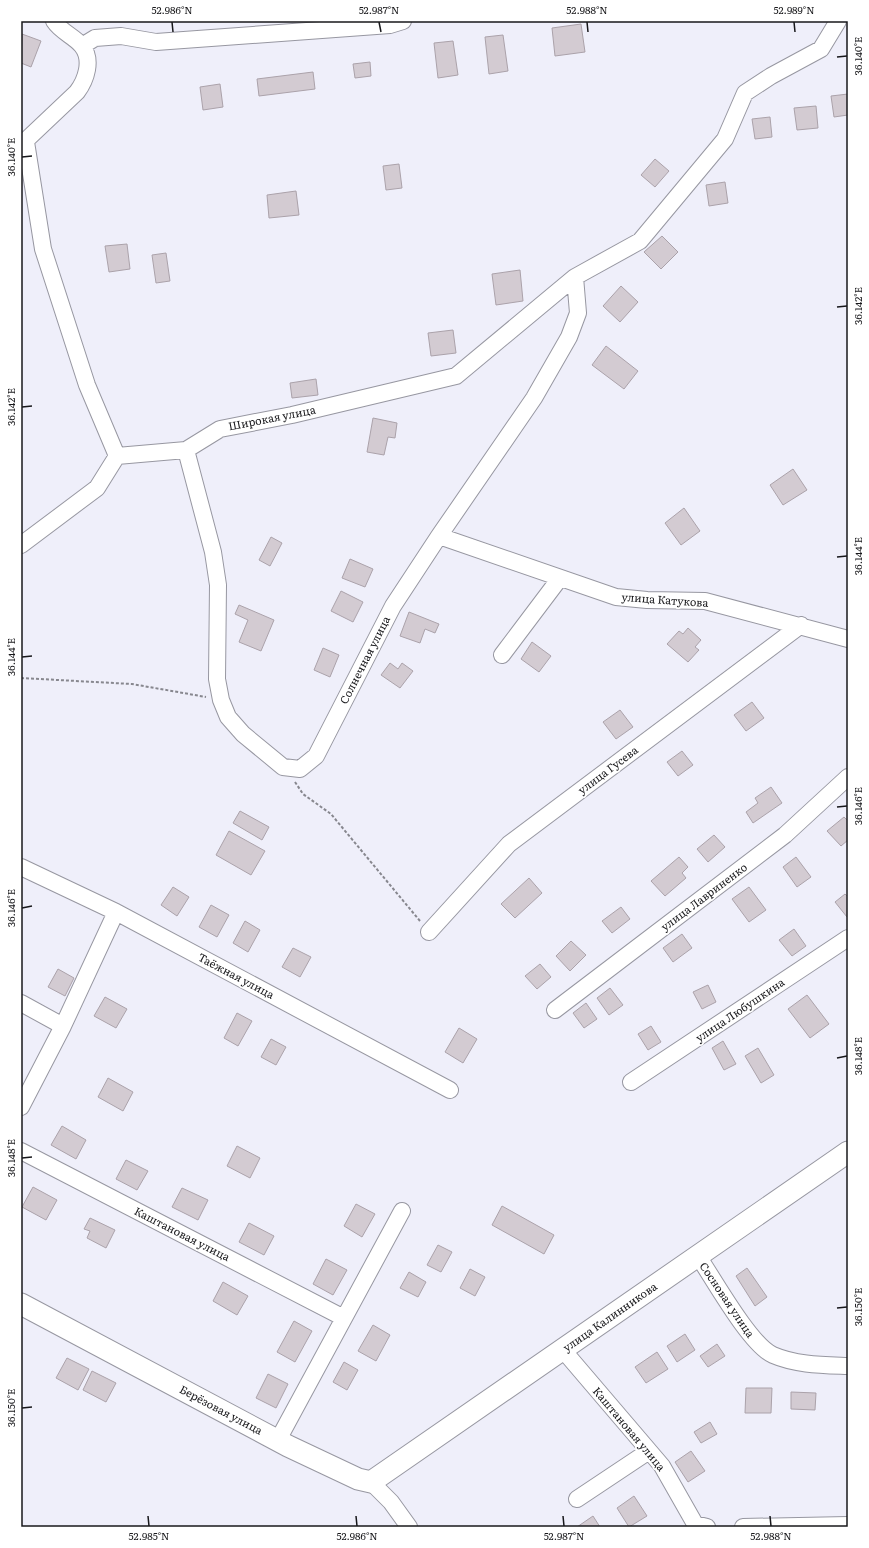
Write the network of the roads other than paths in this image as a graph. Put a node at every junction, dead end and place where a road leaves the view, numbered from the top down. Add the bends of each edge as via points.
1 (54, 21) edge
2 (403, 21) edge
3 (838, 21) edge
4 (82, 46) junction
5 (24, 144) edge
6 (575, 277) junction
7 (186, 450) junction
8 (117, 456) junction
9 (438, 536) junction
10 (21, 546) edge
11 (560, 578) junction
12 (801, 625) junction
13 (848, 639) edge
14 (502, 655) dead end
15 (848, 777) edge
16 (21, 868) edge
17 (116, 912) junction
18 (429, 932) road end
19 (848, 938) edge
20 (21, 1003) edge
21 (555, 1010) dead end
22 (63, 1026) junction
23 (631, 1082) dead end
24 (450, 1090) dead end
25 (21, 1107) edge
26 (21, 1151) edge
27 (848, 1152) edge
28 (402, 1211) dead end
29 (698, 1256) junction
30 (21, 1304) edge
31 (344, 1318) junction
32 (563, 1350) junction
33 (848, 1366) edge
34 (278, 1440) junction
35 (649, 1450) junction
36 (371, 1482) junction
37 (576, 1499) dead end
38 (848, 1525) edge
39 (409, 1527) edge
40 (707, 1527) edge
41 (743, 1527) edge

1 - 4 street
2 - 4 street via 390,25 156,42 121,36 96,38
3 - 6 street, Широкая улица via 821,49 771,76 746,93 725,139 640,241
4 - 5 street via 87,56 84,82
5 - 8 street via 43,249 87,385
6 - 7 street, Широкая улица via 456,376 292,415 220,429
6 - 9 street, Солнечная улица via 578,313 569,337 534,398
7 - 8 street
7 - 9 street, Солнечная улица via 213,552 218,585 217,678 221,700 228,717 243,734 283,767 300,769 316,756 393,606
8 - 10 street via 97,488
9 - 11 street, улица Катукова
11 - 12 street, улица Катукова via 616,597 705,601
11 - 14 street
12 - 13 street, улица Катукова
12 - 18 street, улица Гусева via 509,844
15 - 21 street, улица Лавриненко via 785,835
16 - 17 street, Таёжная улица
17 - 22 street
17 - 24 street, Таёжная улица
19 - 23 street, улица Любушкина
20 - 22 street
22 - 25 street
26 - 31 street, Каштановая улица
27 - 29 main road, улица Калинникова
28 - 31 street
29 - 32 main road, улица Калинникова
29 - 33 street, Сосновая улица via 752,1339 772,1355 800,1363
30 - 34 main road, Берёзовая улица
31 - 34 street
32 - 35 street, Каштановая улица
32 - 36 main road, улица Калинникова
34 - 36 main road, Берёзовая улица via 358,1479
35 - 37 street
35 - 40 street, Каштановая улица via 662,1466 695,1524
36 - 39 street, Берёзовая улица via 391,1502
38 - 41 street

